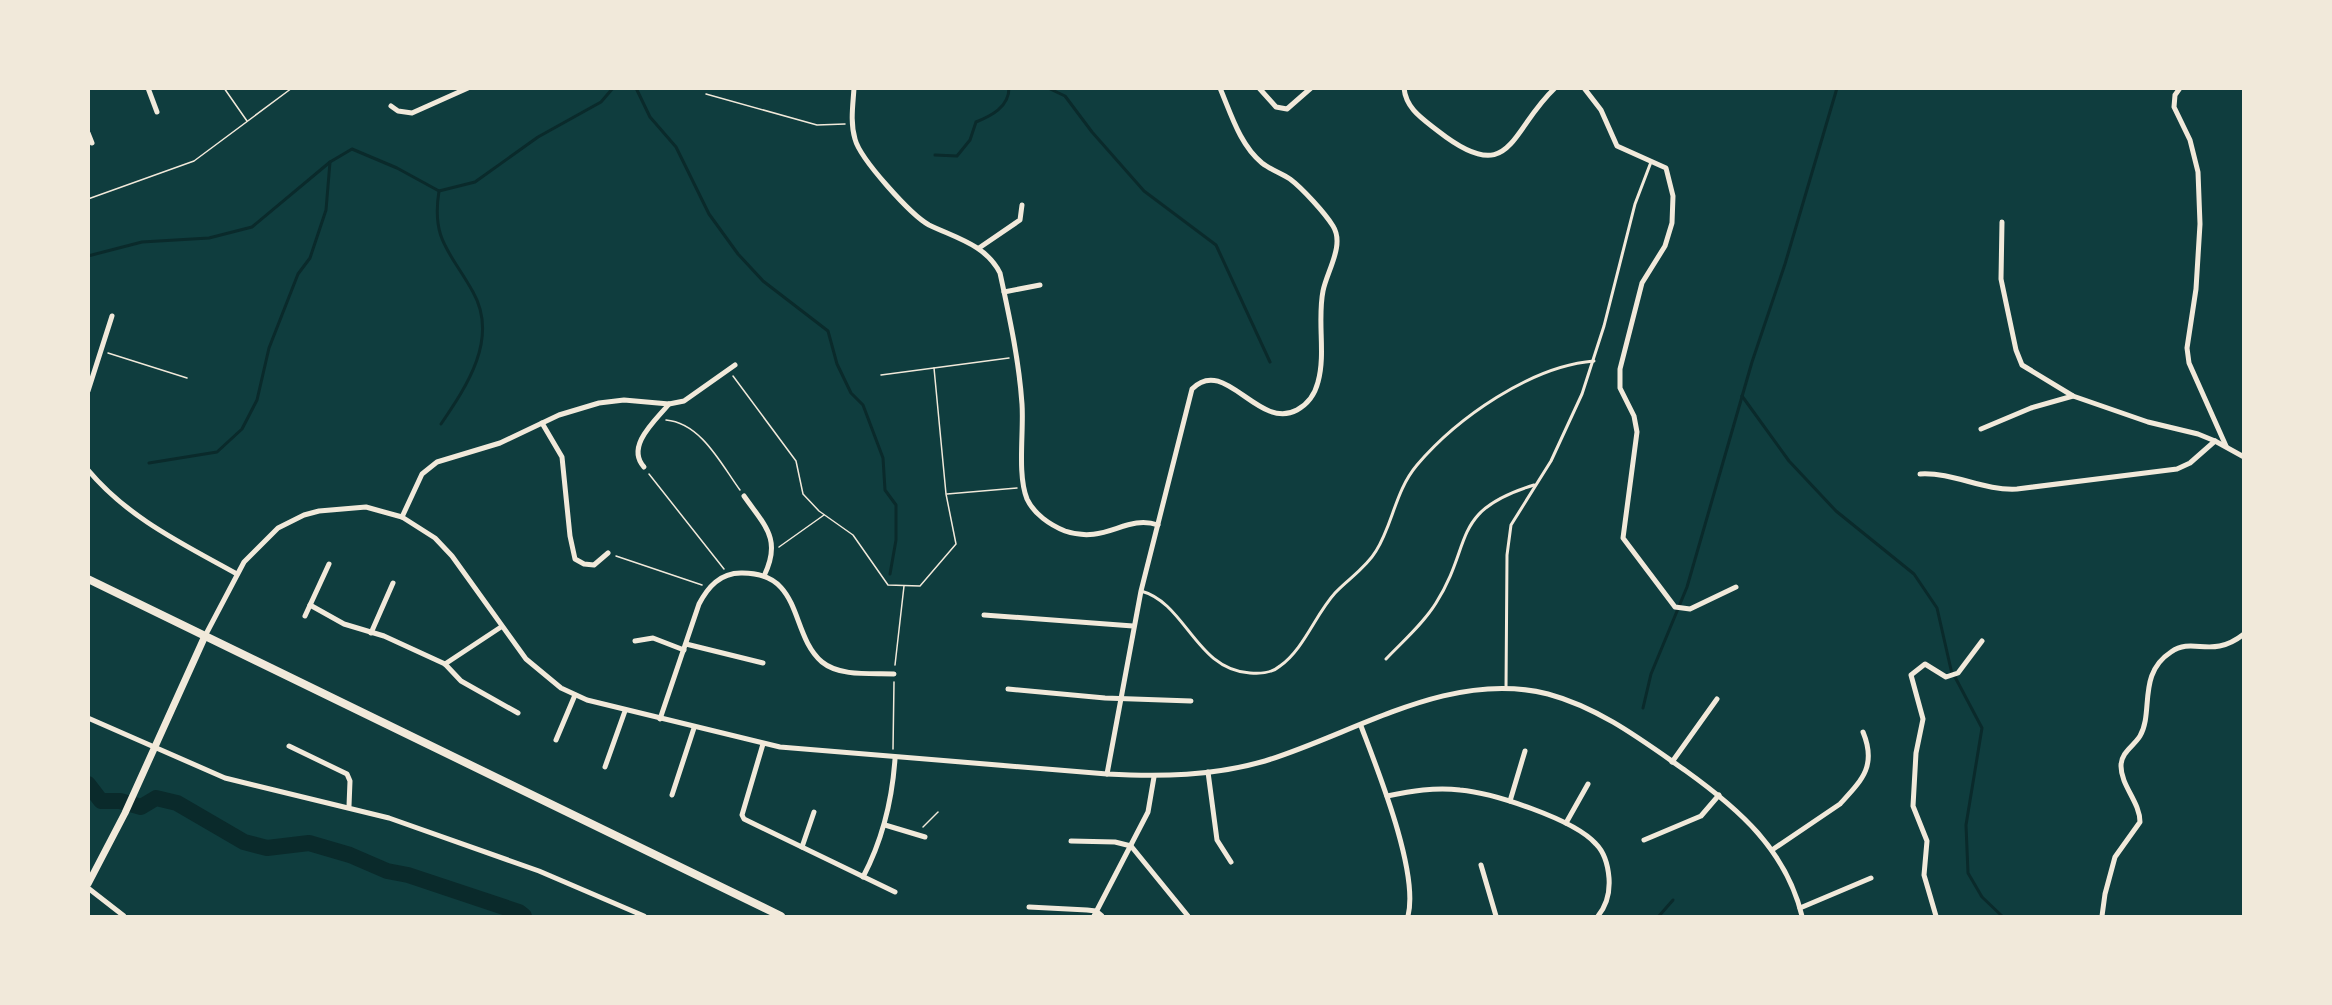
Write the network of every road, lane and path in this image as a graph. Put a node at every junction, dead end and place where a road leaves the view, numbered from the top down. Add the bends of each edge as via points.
1 (148, 88) edge
2 (224, 88) edge
3 (292, 88) edge
4 (468, 88) edge
5 (854, 88) edge
6 (1221, 88) edge
7 (1259, 88) edge
8 (1311, 88) edge
9 (1404, 88) edge
10 (1555, 88) edge
11 (1584, 88) edge
12 (2180, 88) edge
13 (706, 94) dead end
14 (391, 106) dead end
15 (157, 112) dead end
16 (247, 122) junction
17 (852, 124) junction
18 (88, 133) edge
19 (92, 142) dead end
20 (1651, 161) junction
21 (88, 199) edge
22 (1022, 205) dead end
23 (2002, 222) dead end
24 (979, 248) junction
25 (1040, 285) dead end
26 (1004, 292) junction
27 (112, 316) dead end
28 (101, 351) junction
29 (1016, 357) junction
30 (1594, 361) junction
31 (735, 365) dead end
32 (934, 368) junction
33 (729, 370) junction
34 (881, 375) dead end
35 (187, 378) dead end
36 (88, 391) edge
37 (2073, 396) junction
38 (669, 404) junction
39 (656, 419) junction
40 (542, 423) junction
41 (1981, 429) dead end
42 (2215, 441) junction
43 (2226, 446) junction
44 (2244, 458) edge
45 (644, 467) joint
46 (88, 470) edge
47 (1920, 474) dead end
48 (1535, 484) junction
49 (1024, 488) junction
50 (946, 494) junction
51 (744, 496) joint
52 (824, 515) junction
53 (402, 517) junction
54 (1158, 525) junction
55 (773, 549) junction
56 (608, 553) joint
57 (329, 564) dead end
58 (237, 574) junction
59 (729, 574) junction
60 (764, 576) junction
61 (88, 579) edge
62 (393, 583) dead end
63 (1736, 587) dead end
64 (709, 588) junction
65 (1141, 591) junction
66 (310, 605) junction
67 (984, 615) dead end
68 (305, 616) dead end
69 (1133, 626) junction
70 (501, 627) junction
71 (371, 633) junction
72 (2244, 634) edge
73 (205, 636) junction
74 (635, 641) dead end
75 (1982, 641) dead end
76 (685, 647) junction
77 (1386, 659) dead end
78 (763, 663) dead end
79 (445, 664) junction
80 (894, 674) dead end
81 (1008, 689) dead end
82 (1506, 689) junction
83 (575, 695) junction
84 (1120, 698) junction
85 (1717, 699) dead end
86 (1191, 701) dead end
87 (625, 711) junction
88 (518, 713) dead end
89 (88, 718) edge
90 (660, 719) junction
91 (1361, 726) junction
92 (694, 728) junction
93 (1863, 732) dead end
94 (556, 740) dead end
95 (763, 744) junction
96 (290, 746) dead end
97 (155, 747) junction
98 (1526, 751) dead end
99 (895, 759) junction
100 (1672, 762) junction
101 (605, 767) dead end
102 (1208, 772) junction
103 (1107, 774) junction
104 (1154, 777) junction
105 (1588, 784) dead end
106 (672, 795) dead end
107 (1719, 795) junction
108 (1387, 796) junction
109 (1510, 801) junction
110 (349, 806) junction
111 (814, 812) dead end
112 (938, 813) dead end
113 (1566, 823) junction
114 (885, 825) junction
115 (916, 834) junction
116 (925, 837) dead end
117 (1644, 840) dead end
118 (1071, 841) dead end
119 (1131, 846) junction
120 (802, 847) junction
121 (1772, 850) junction
122 (1231, 862) dead end
123 (1481, 865) dead end
124 (863, 877) junction
125 (1871, 878) dead end
126 (88, 886) edge
127 (895, 892) dead end
128 (1029, 907) dead end
129 (1800, 908) junction
130 (1095, 914) edge
131 (124, 916) edge
132 (644, 916) edge
133 (781, 916) edge
134 (1101, 916) edge
135 (1188, 916) edge
136 (1408, 916) edge
137 (1496, 916) edge
138 (1598, 916) edge
139 (1802, 916) edge
140 (1936, 916) edge
141 (2102, 916) edge

1 - 15 street
2 - 16 path
3 - 16 path
4 - 14 street via 412,113
5 - 17 street
6 - 54 street via 1244,141 1262,163 1290,180 1328,219 1336,233 1336,249 1321,308 1320,375 1310,400 1283,414 1267,411 1215,380 1197,384 1190,395
7 - 8 street via 1276,107 1287,109
9 - 10 street via 1407,101 1420,116 1469,152 1488,156 1507,150
11 - 20 street via 1600,110 1617,146
12 - 43 street via 2174,108 2190,140 2198,172 2200,213 2188,363
13 - 17 path via 817,125
16 - 21 path via 195,161
17 - 24 street via 863,156 913,214
18 - 19 street
20 - 30 lane via 1635,204
20 - 63 street via 1664,166 1668,174 1674,209 1665,246 1642,283 1620,369 1620,388 1637,432 1622,533 1675,608 1690,609
22 - 24 street via 1020,220
23 - 37 street via 2001,279 2018,357 2029,371
24 - 26 street via 996,265
25 - 26 street
26 - 29 street
27 - 28 street
28 - 35 path
28 - 36 street
29 - 32 path
29 - 49 street via 1022,403
30 - 48 lane via 1563,438
30 - 65 lane via 1568,365 1515,388 1461,423 1429,452 1403,485 1376,552 1333,595 1278,668 1261,674 1227,666 1198,644 1165,602
31 - 33 street
32 - 34 path
32 - 50 path
33 - 38 street via 692,397
33 - 52 path via 796,461 803,494
37 - 41 street
37 - 42 street
38 - 39 street
38 - 40 street via 612,401
39 - 45 street via 637,447 637,457
39 - 51 path via 680,423 693,430
40 - 53 street via 500,443 428,468
40 - 56 street via 562,457 575,559 594,565
42 - 43 street
42 - 47 street via 2177,469 2018,489 1998,490 1946,474
43 - 44 street
45 - 59 path
46 - 58 street via 136,516
48 - 77 lane via 1497,498 1477,516 1464,535 1435,606
48 - 82 lane via 1516,513 1508,537
49 - 50 path
49 - 54 street via 1034,509 1066,531 1101,535 1135,523
50 - 52 path via 956,544 920,586 888,585 853,535
51 - 55 street via 770,534
52 - 55 path
53 - 58 street via 352,507 303,515 268,536
53 - 70 street via 444,547
54 - 65 street
55 - 60 street
56 - 64 path
57 - 66 street
58 - 73 street
59 - 60 street
59 - 64 street
60 - 80 street via 774,581 790,600 813,651 823,663 849,672
61 - 73 main road
62 - 71 street
64 - 76 street via 699,604
65 - 69 street
66 - 68 street
66 - 71 street via 335,620
67 - 69 street
69 - 84 street
70 - 79 street
70 - 83 street via 535,668
71 - 79 street
72 - 141 street via 2215,648 2180,648 2157,666 2148,688 2143,730 2121,762 2140,822 2115,857
73 - 97 street
73 - 133 main road
74 - 76 street via 656,639
75 - 140 street via 1959,673 1946,677 1925,664 1911,678 1923,719 1916,753 1913,806 1927,841 1924,875
76 - 78 street
76 - 90 street
79 - 88 street via 461,681
81 - 84 street
82 - 91 street via 1472,690 1437,698
82 - 100 street via 1547,694 1592,710
83 - 87 street
83 - 94 street
84 - 86 street
84 - 103 street
85 - 100 street
87 - 90 street
87 - 101 street
89 - 97 street
90 - 92 street
91 - 102 street via 1263,761
91 - 108 street
92 - 95 street
92 - 106 street
93 - 121 street via 1870,762 1848,795
95 - 99 street
95 - 120 street via 742,817
96 - 110 street via 347,774
97 - 110 street via 236,782
97 - 126 street
98 - 109 street
99 - 103 street
99 - 114 street
100 - 107 street
102 - 104 street
102 - 122 street via 1217,840
103 - 104 street
104 - 119 street via 1148,812
105 - 113 street
107 - 117 street via 1701,816
107 - 121 street via 1753,825
108 - 109 street via 1449,789
108 - 136 street via 1410,885
109 - 113 street
110 - 132 street via 539,871
111 - 120 street
112 - 115 path
113 - 138 street via 1596,844 1606,862 1609,896
114 - 115 street
114 - 124 street
115 - 116 street
118 - 119 street
119 - 130 street
119 - 135 street
120 - 124 street
121 - 129 street
123 - 137 street
124 - 127 street
125 - 129 street
126 - 131 street
128 - 130 street
129 - 139 street
130 - 134 street

